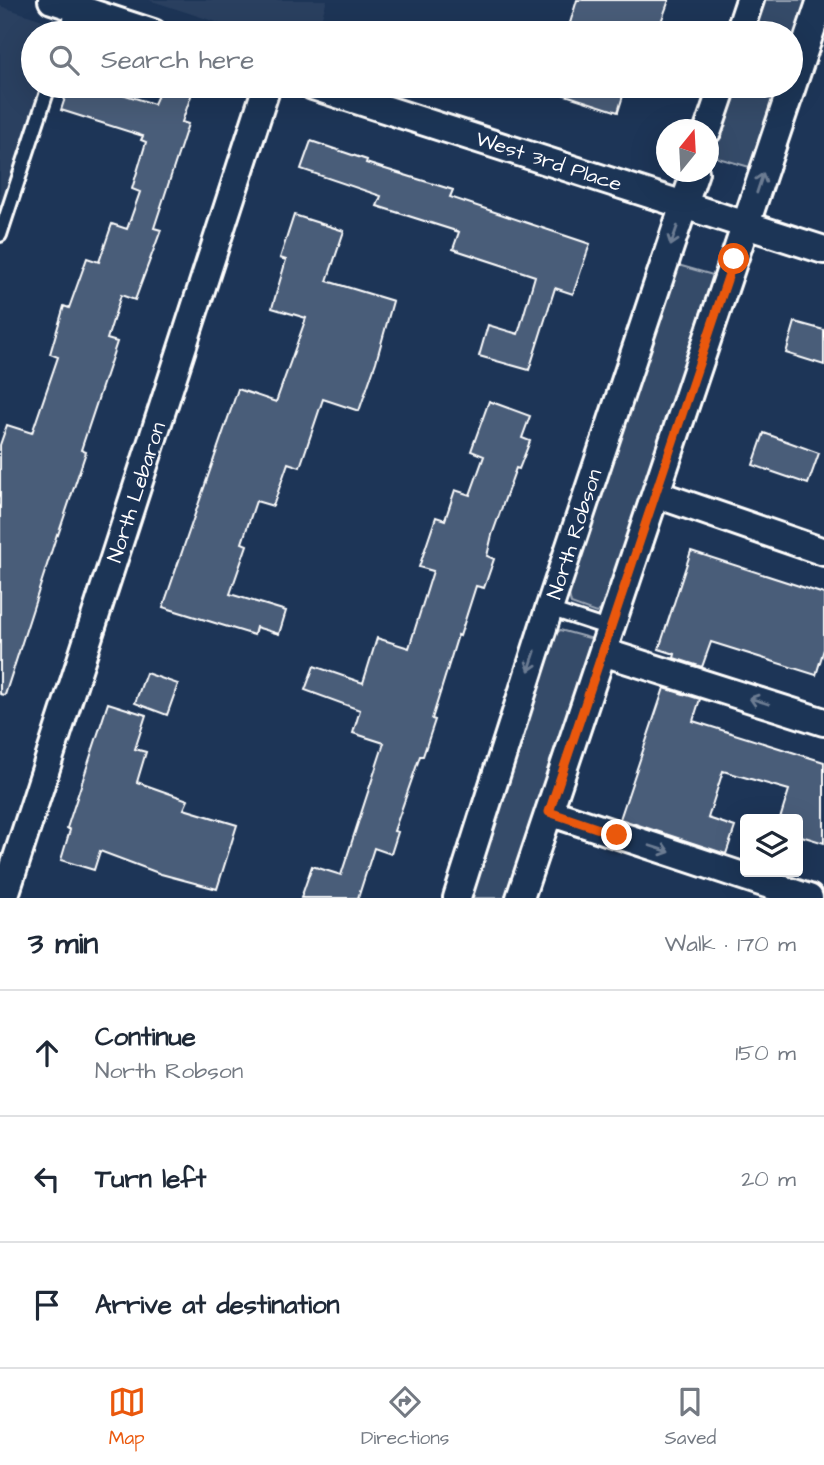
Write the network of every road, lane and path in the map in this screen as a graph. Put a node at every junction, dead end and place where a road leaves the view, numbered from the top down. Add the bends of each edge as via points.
1 (750, 0) edge
2 (821, 0) edge
3 (63, 4) edge
4 (116, 21) edge
5 (743, 21) edge
6 (803, 54) edge
7 (45, 98) edge
8 (263, 98) edge
9 (351, 98) edge
10 (719, 98) edge
11 (788, 98) edge
12 (712, 119) edge
13 (692, 182) edge
14 (685, 204) junction
15 (746, 224) junction
16 (0, 235) edge
17 (824, 250) edge
18 (656, 494) junction
19 (824, 552) edge
20 (549, 609) junction
21 (607, 640) junction
22 (824, 722) edge
23 (549, 812) junction
24 (5, 898) edge
25 (457, 898) edge
26 (520, 898) edge
27 (809, 898) edge

1 - 5 street
6 -> 2 street
3 - 4 street
7 - 16 lane
8 - 24 street, North Lebaron
9 - 14 street, West 3rd Place
10 - 12 street
15 -> 11 street
13 - 14 street, North Robson
14 - 15 street, West 3rd Place
14 -> 20 street, North Robson
15 - 17 street, West 3rd Place
15 - 18 street
18 - 19 street
18 - 21 street
20 - 21 lane
20 -> 25 street, North Robson
22 -> 21 street
21 - 23 street
23 - 26 street
23 -> 27 street

